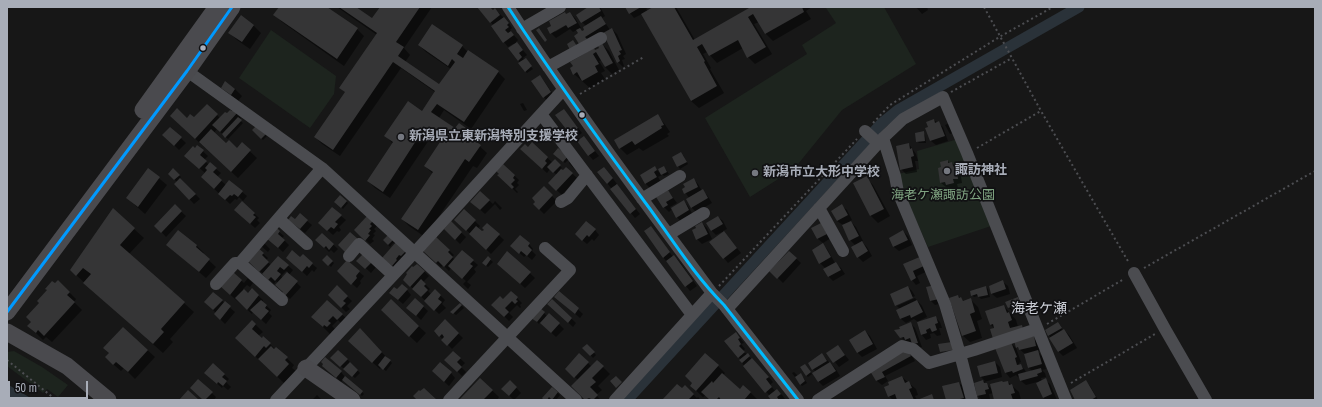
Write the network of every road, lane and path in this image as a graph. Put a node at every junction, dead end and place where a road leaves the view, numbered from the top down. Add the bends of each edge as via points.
1 (217, 7) edge
2 (232, 7) edge
3 (508, 7) edge
4 (560, 7) edge
5 (984, 7) edge
6 (1053, 7) edge
7 (522, 28) junction
8 (1001, 36) junction
9 (601, 38) dead end
10 (644, 57) dead end
11 (1012, 58) junction
12 (548, 67) junction
13 (186, 70) junction
14 (567, 95) junction
15 (943, 97) junction
16 (1041, 111) junction
17 (541, 114) junction
18 (865, 131) junction
19 (881, 140) junction
20 (967, 153) junction
21 (322, 168) junction
22 (1315, 171) edge
23 (586, 175) junction
24 (680, 176) dead end
25 (642, 199) junction
26 (561, 202) dead end
27 (819, 208) junction
28 (704, 212) dead end
29 (279, 218) junction
30 (669, 234) junction
31 (307, 244) dead end
32 (545, 248) dead end
33 (843, 251) dead end
34 (415, 252) junction
35 (349, 256) dead end
36 (240, 263) junction
37 (1134, 273) junction
38 (393, 275) junction
39 (216, 284) dead end
40 (7, 298) edge
41 (282, 300) dead end
42 (720, 301) junction
43 (689, 311) dead end
44 (7, 312) edge
45 (1037, 329) junction
46 (1165, 329) junction
47 (7, 332) edge
48 (507, 336) junction
49 (960, 354) junction
50 (7, 360) edge
51 (306, 368) junction
52 (1063, 394) edge
53 (56, 400) edge
54 (108, 400) edge
55 (276, 400) edge
56 (352, 400) edge
57 (449, 400) edge
58 (576, 400) edge
59 (615, 400) edge
60 (798, 400) edge
61 (818, 400) edge
62 (972, 400) edge
63 (1206, 400) edge

1 - 40 street
2 - 13 street
3 - 7 street
4 - 7 street
5 - 8 path
6 - 8 path
7 - 12 street
8 - 11 path
8 - 18 path via 890,105
9 - 12 street
10 - 14 path
11 - 15 path
11 - 16 path
12 - 14 street
13 - 21 street
13 - 44 street
14 - 17 street
14 - 25 street
15 - 19 street via 903,119
15 - 20 street
16 - 20 path
16 - 37 path
17 - 23 street
17 - 34 street
18 - 19 street
18 - 42 path
19 - 27 street
19 - 49 street via 895,176 898,192 945,304
20 - 45 street
21 - 29 street
21 - 34 street
22 - 37 path
23 - 26 street via 568,198
23 - 43 street
24 - 25 street
25 - 30 street
27 - 33 street
27 - 42 street
28 - 30 street
29 - 31 street
29 - 36 street
30 - 42 street
32 - 48 street via 570,270
34 - 38 street
34 - 48 street
35 - 38 street via 359,244
36 - 39 street via 235,263
36 - 41 street
37 - 45 path
37 - 46 street
38 - 51 street
42 - 59 street
42 - 60 street
45 - 49 street
45 - 52 street
46 - 52 path
46 - 63 street
47 - 54 street via 67,366
48 - 57 street
48 - 58 street
49 - 61 street via 929,363 913,349 902,346
49 - 62 street
50 - 53 path
51 - 55 street
51 - 56 street

